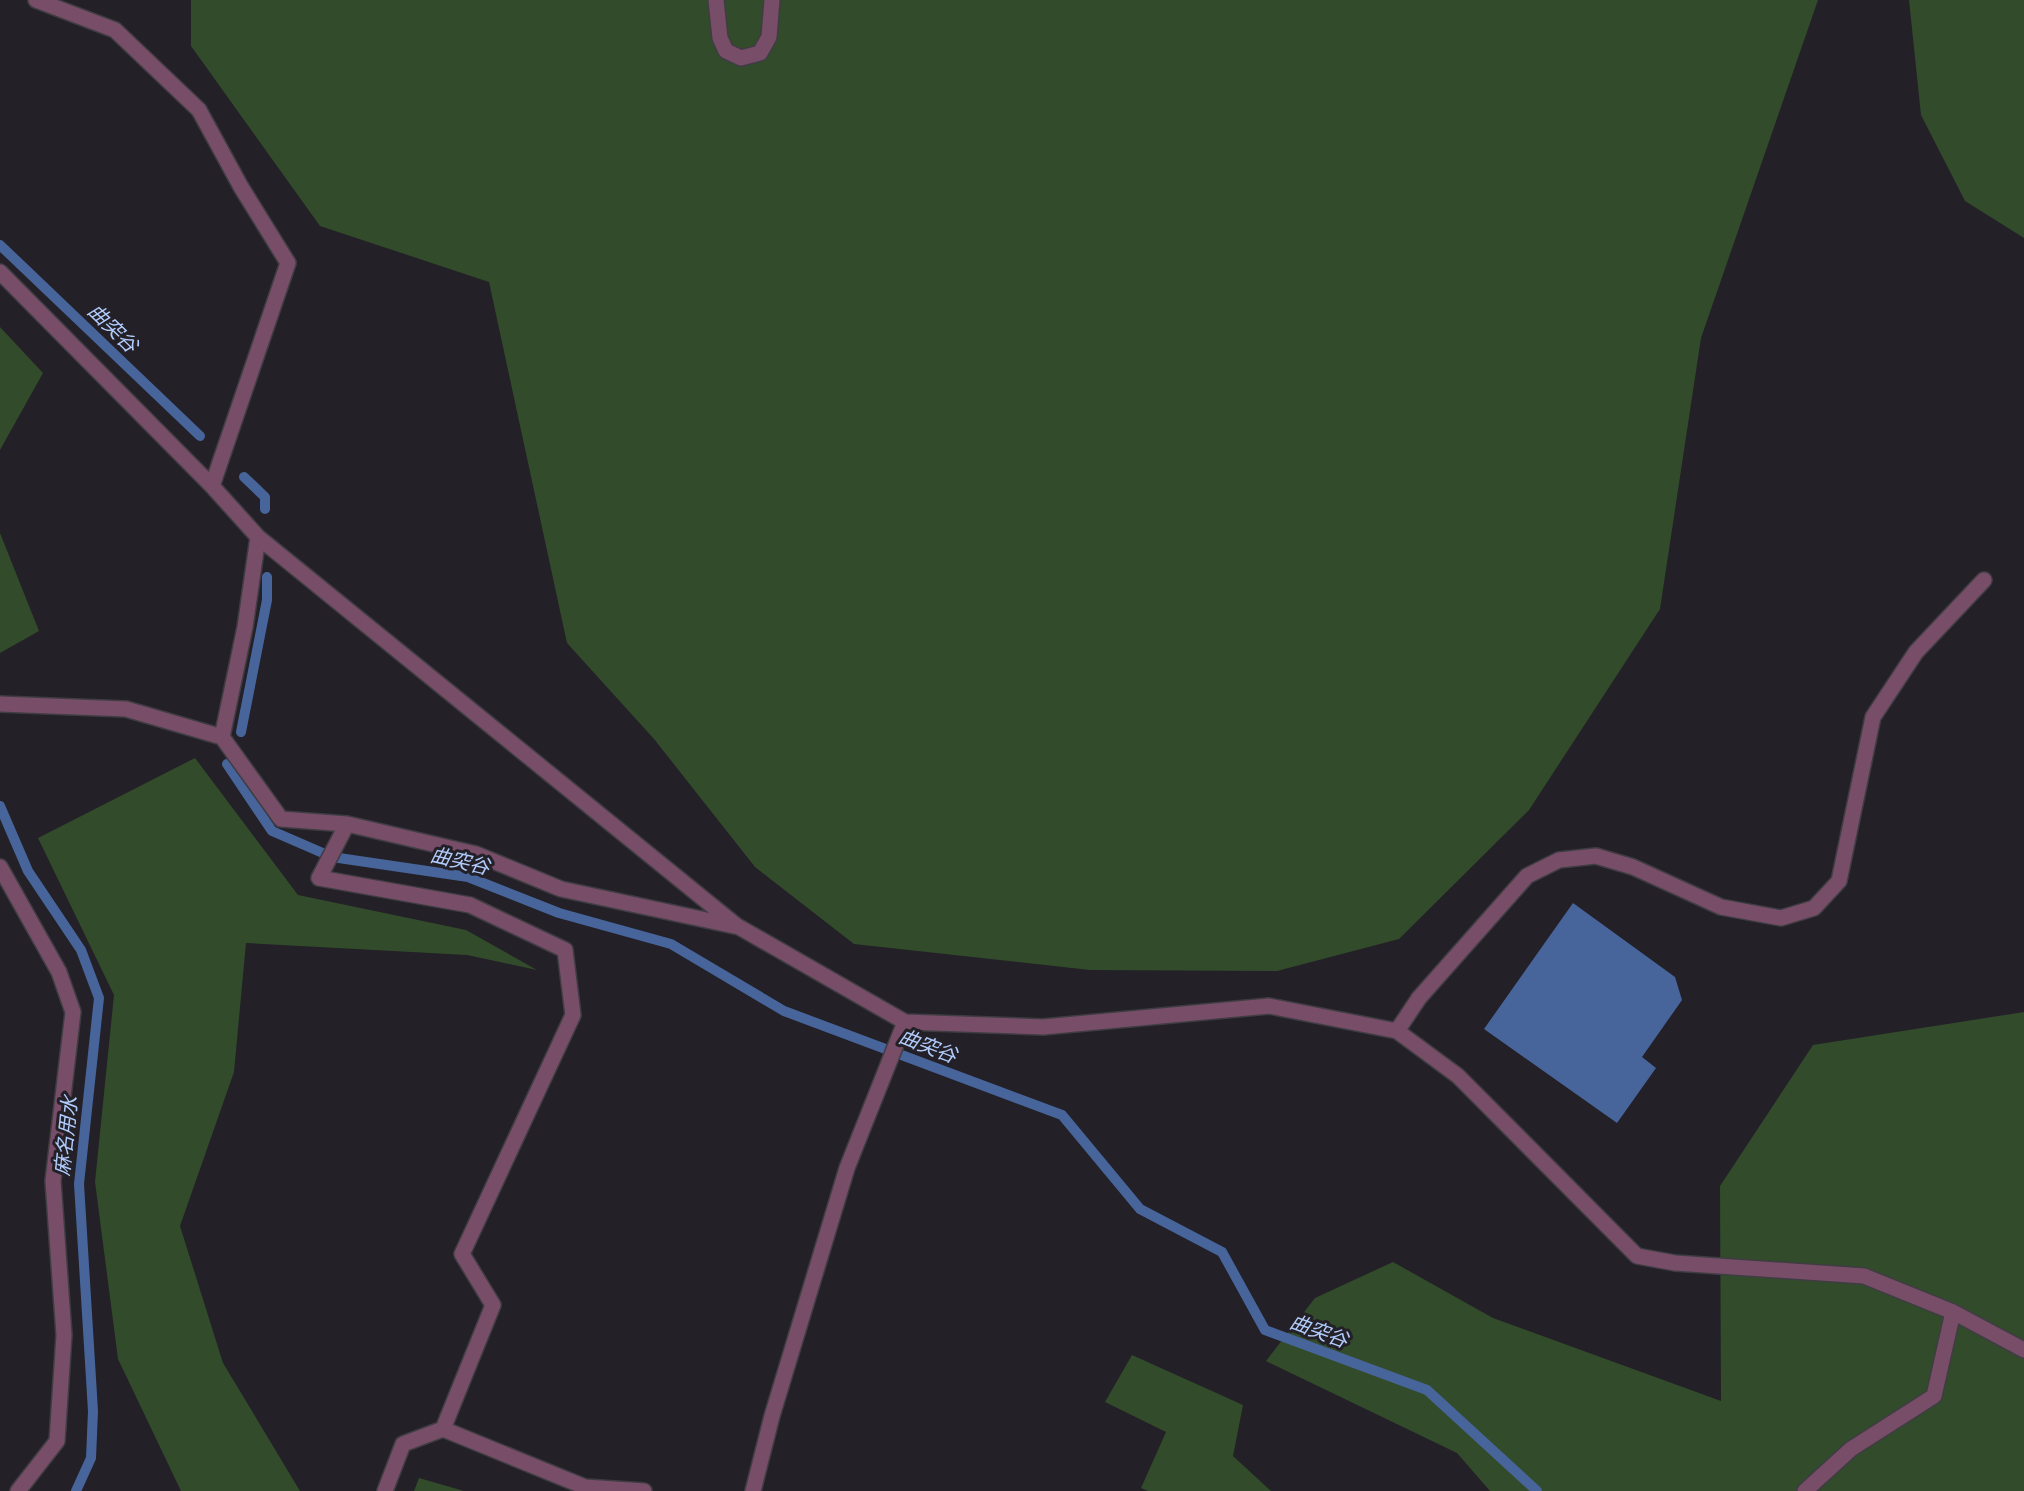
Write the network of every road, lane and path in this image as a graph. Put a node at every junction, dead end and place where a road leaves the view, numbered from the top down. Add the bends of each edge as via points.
1 (36, 0) edge
2 (716, 0) edge
3 (772, 0) edge
4 (0, 272) edge
5 (212, 486) junction
6 (258, 537) junction
7 (1984, 580) dead end
8 (0, 704) edge
9 (222, 737) junction
10 (344, 830) junction
11 (0, 867) edge
12 (739, 927) junction
13 (903, 1026) junction
14 (1397, 1031) junction
15 (1953, 1312) junction
16 (2024, 1350) edge
17 (443, 1429) junction
18 (18, 1491) edge
19 (385, 1491) edge
20 (644, 1491) edge
21 (753, 1491) edge
22 (1804, 1491) edge

1 - 5 street via 115,30 199,110 288,263
2 - 3 street via 720,38 726,51 741,58 760,53 769,37
4 - 5 street
5 - 6 street
6 - 9 street via 245,627
6 - 12 street
7 - 14 street via 1916,652 1874,717 1839,881 1814,908 1781,918 1721,907 1633,867 1596,856 1559,860 1527,876 1419,998
8 - 9 street via 126,710
9 - 10 street via 281,819
10 - 12 street via 476,854 561,890
10 - 17 street via 319,878 470,905 565,950 573,1015 462,1254 493,1305
11 - 18 street via 59,972 73,1012 54,1181 64,1335 57,1441
12 - 13 street
13 - 14 street via 1042,1027 1269,1006
13 - 21 street via 847,1168
14 - 15 street via 1458,1076 1637,1256 1675,1263 1864,1276
15 - 16 street
15 - 22 street via 1934,1396 1851,1449
17 - 19 street via 403,1444
17 - 20 street via 585,1487

